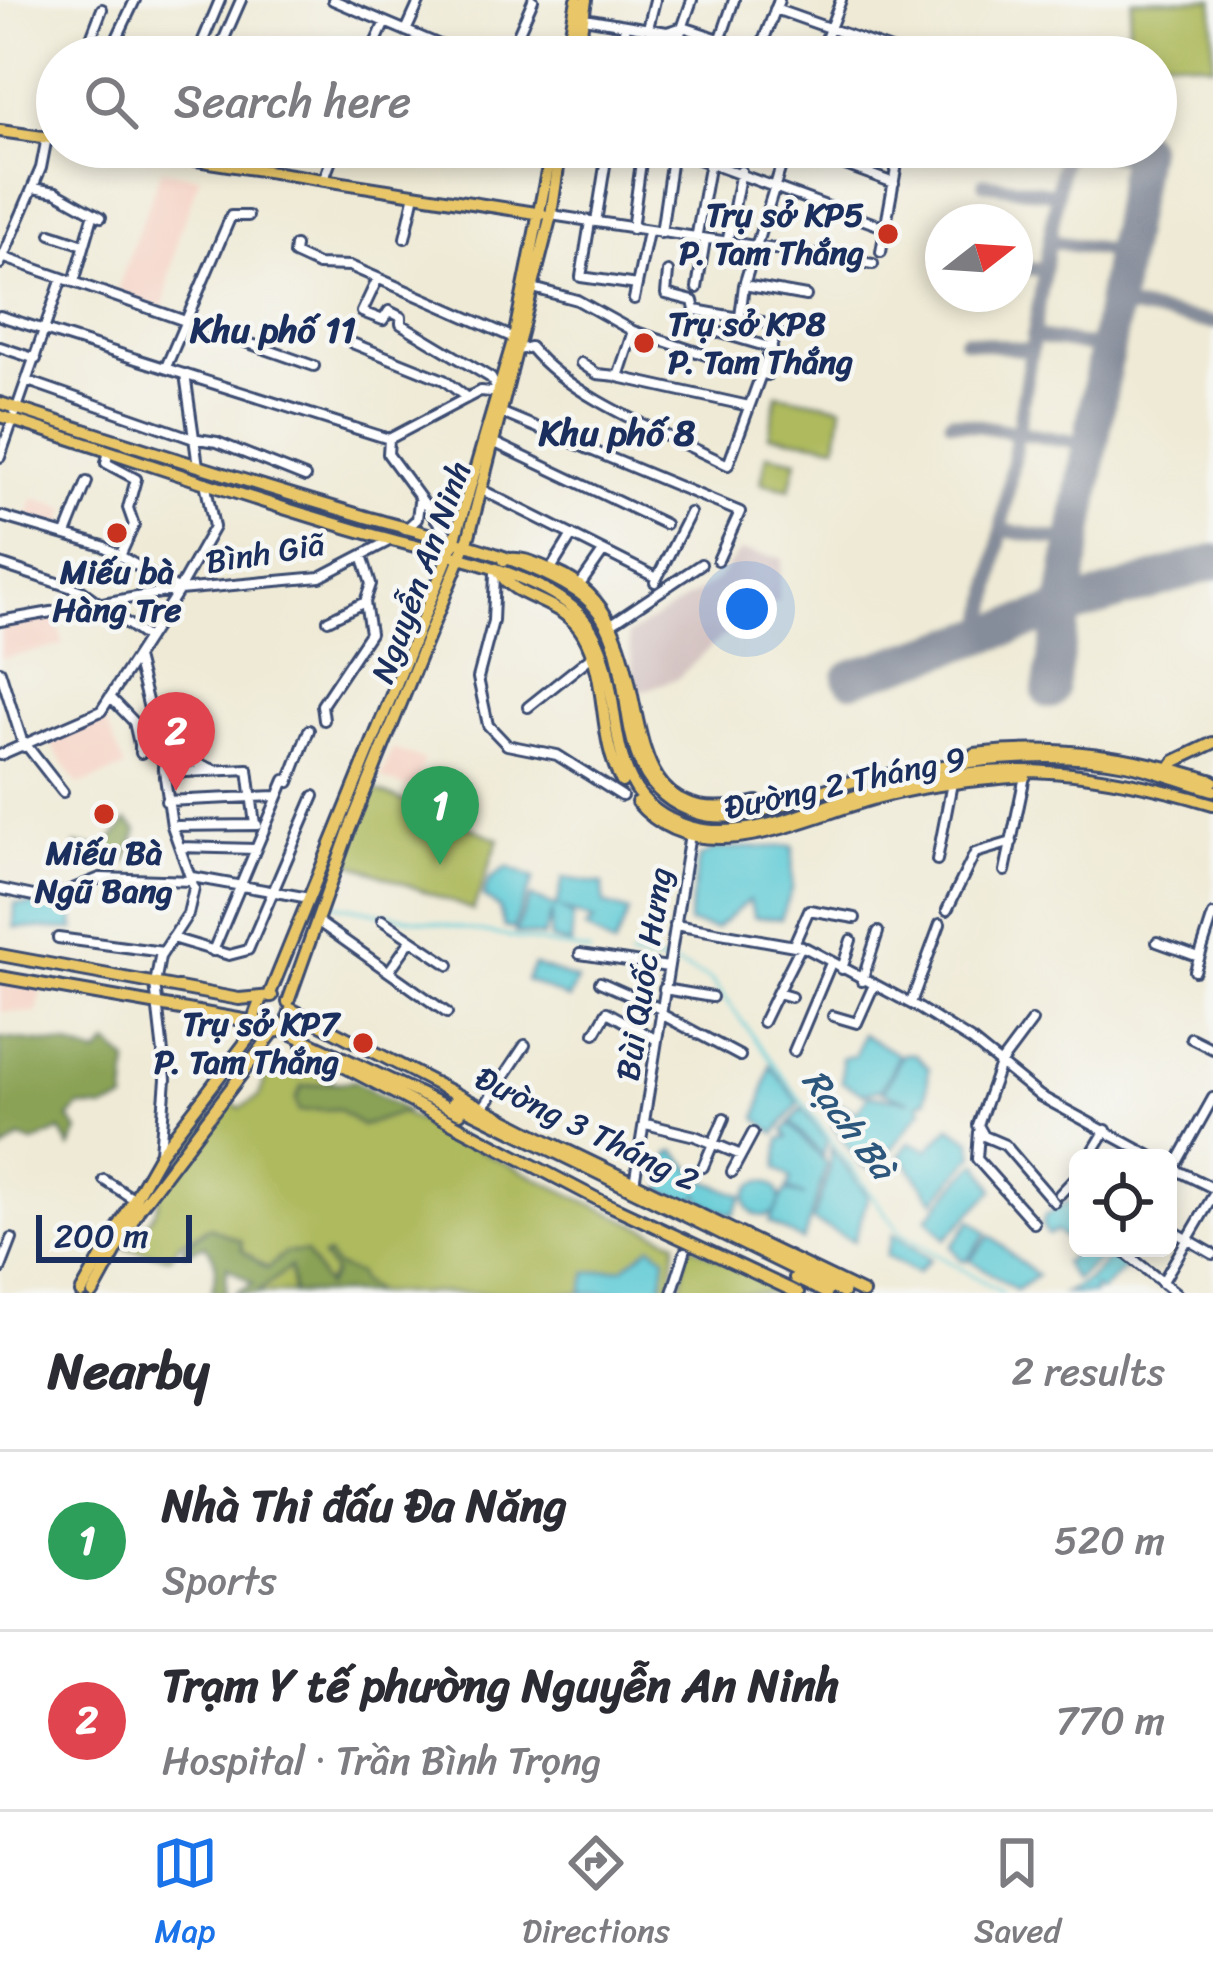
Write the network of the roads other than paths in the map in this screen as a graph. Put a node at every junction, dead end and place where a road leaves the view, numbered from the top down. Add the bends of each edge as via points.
1 (135, 0) edge
2 (220, 0) edge
3 (241, 0) edge
4 (333, 0) edge
5 (369, 0) edge
6 (420, 0) edge
7 (533, 0) edge
8 (582, 0) edge
9 (655, 0) edge
10 (692, 0) edge
11 (734, 0) edge
12 (841, 0) edge
13 (777, 4) edge
14 (102, 9) dead end
15 (364, 13) junction
16 (584, 18) junction
17 (385, 22) junction
18 (626, 26) junction
19 (831, 26) junction
20 (683, 27) junction
21 (648, 28) junction
22 (406, 31) junction
23 (91, 36) edge
24 (118, 36) edge
25 (205, 36) edge
26 (225, 36) edge
27 (379, 36) edge
28 (418, 36) edge
29 (517, 36) edge
30 (572, 36) edge
31 (581, 36) edge
32 (624, 36) edge
33 (680, 36) edge
34 (709, 36) edge
35 (721, 36) edge
36 (765, 36) edge
37 (827, 36) edge
38 (857, 36) edge
39 (0, 130) edge
40 (36, 136) edge
41 (41, 168) edge
42 (251, 168) edge
43 (328, 168) edge
44 (553, 168) edge
45 (604, 168) edge
46 (640, 168) edge
47 (667, 168) edge
48 (709, 168) edge
49 (731, 168) edge
50 (783, 168) edge
51 (852, 168) edge
52 (896, 168) edge
53 (741, 171) junction
54 (324, 179) junction
55 (894, 183) junction
56 (775, 185) junction
57 (33, 188) junction
58 (416, 193) junction
59 (546, 215) junction
60 (248, 216) dead end
61 (593, 222) junction
62 (886, 228) junction
63 (632, 229) junction
64 (648, 232) junction
65 (661, 233) junction
66 (51, 234) dead end
67 (405, 238) dead end
68 (700, 240) junction
69 (727, 244) junction
70 (85, 245) junction
71 (295, 246) dead end
72 (755, 248) junction
73 (881, 252) dead end
74 (1, 257) edge
75 (873, 264) dead end
76 (668, 272) dead end
77 (62, 278) junction
78 (378, 278) junction
79 (74, 282) junction
80 (637, 285) junction
81 (744, 285) junction
82 (533, 288) junction
83 (697, 288) dead end
84 (806, 296) dead end
85 (634, 299) dead end
86 (0, 316) edge
87 (740, 317) junction
88 (182, 321) junction
89 (46, 329) junction
90 (711, 330) dead end
91 (633, 331) junction
92 (352, 344) dead end
93 (516, 344) junction
94 (0, 347) edge
95 (772, 348) junction
96 (36, 359) junction
97 (581, 363) dead end
98 (314, 366) dead end
99 (166, 367) junction
100 (185, 373) junction
101 (765, 374) junction
102 (617, 376) junction
103 (28, 381) junction
104 (502, 394) junction
105 (466, 398) junction
106 (0, 403) edge
107 (750, 406) junction
108 (502, 412) junction
109 (10, 415) edge
110 (191, 438) junction
111 (389, 439) junction
112 (496, 444) junction
113 (110, 451) junction
114 (0, 457) edge
115 (198, 467) junction
116 (305, 477) dead end
117 (204, 481) junction
118 (87, 482) dead end
119 (482, 490) junction
120 (418, 500) junction
121 (690, 513) dead end
122 (0, 516) edge
123 (665, 524) dead end
124 (406, 529) junction
125 (358, 531) junction
126 (66, 534) junction
127 (572, 535) junction
128 (390, 540) junction
129 (458, 550) junction
130 (603, 552) junction
131 (120, 556) junction
132 (361, 556) junction
133 (718, 560) dead end
134 (0, 564) edge
135 (701, 564) dead end
136 (499, 569) junction
137 (551, 569) junction
138 (657, 578) junction
139 (580, 585) junction
140 (179, 590) junction
141 (648, 595) junction
142 (365, 602) junction
143 (98, 604) junction
144 (328, 620) dead end
145 (0, 621) edge
146 (613, 623) junction
147 (146, 637) junction
148 (592, 656) junction
149 (136, 658) junction
150 (0, 671) edge
151 (122, 685) junction
152 (146, 694) junction
153 (112, 699) junction
154 (528, 707) dead end
155 (324, 720) dead end
156 (310, 730) dead end
157 (1213, 743) edge
158 (26, 747) junction
159 (141, 753) dead end
160 (0, 755) edge
161 (163, 760) junction
162 (216, 771) junction
163 (1167, 772) junction
164 (165, 773) junction
165 (1025, 776) junction
166 (1213, 781) edge
167 (952, 783) junction
168 (815, 789) junction
169 (1213, 790) edge
170 (63, 792) dead end
171 (251, 796) junction
172 (276, 796) junction
173 (314, 796) dead end
174 (622, 796) dead end
175 (166, 801) junction
176 (1213, 807) edge
177 (821, 810) junction
178 (260, 825) junction
179 (172, 826) junction
180 (346, 826) junction
181 (690, 834) junction
182 (1012, 842) junction
183 (180, 848) junction
184 (255, 849) junction
185 (937, 860) dead end
186 (1006, 871) dead end
187 (192, 879) junction
188 (238, 889) junction
189 (0, 890) edge
190 (274, 894) junction
191 (313, 898) junction
192 (947, 910) dead end
193 (1213, 915) edge
194 (854, 918) dead end
195 (382, 920) dead end
196 (317, 921) junction
197 (940, 924) dead end
198 (675, 925) junction
199 (878, 932) dead end
200 (58, 938) dead end
201 (172, 938) junction
202 (411, 940) junction
203 (851, 940) dead end
204 (1157, 943) dead end
205 (1209, 943) edge
206 (798, 945) junction
207 (212, 951) junction
208 (163, 952) junction
209 (580, 954) dead end
210 (1199, 957) junction
211 (0, 958) edge
212 (831, 963) junction
213 (449, 965) dead end
214 (668, 967) junction
215 (842, 969) junction
216 (389, 971) junction
217 (1195, 971) dead end
218 (0, 975) edge
219 (862, 981) junction
220 (600, 982) dead end
221 (872, 986) junction
222 (664, 989) junction
223 (777, 993) junction
224 (154, 995) junction
225 (712, 997) dead end
226 (791, 997) dead end
227 (911, 1003) junction
228 (290, 1009) junction
229 (259, 1012) junction
230 (661, 1012) junction
231 (446, 1013) dead end
232 (833, 1016) dead end
233 (763, 1022) dead end
234 (1032, 1022) dead end
235 (278, 1032) junction
236 (595, 1033) dead end
237 (1191, 1038) dead end
238 (657, 1040) junction
239 (525, 1045) dead end
240 (1213, 1049) edge
241 (794, 1052) dead end
242 (740, 1056) dead end
243 (1000, 1064) junction
244 (1213, 1098) edge
245 (482, 1109) junction
246 (724, 1118) dead end
247 (646, 1124) junction
248 (1106, 1130) junction
249 (980, 1131) junction
250 (753, 1133) dead end
251 (713, 1143) junction
252 (1094, 1149) edge
253 (1139, 1149) edge
254 (160, 1154) junction
255 (741, 1155) junction
256 (1177, 1157) edge
257 (170, 1166) junction
258 (703, 1167) dead end
259 (1177, 1171) edge
260 (732, 1172) dead end
261 (155, 1174) junction
262 (104, 1180) dead end
263 (1069, 1185) edge
264 (633, 1187) junction
265 (1213, 1192) edge
266 (132, 1198) junction
267 (1034, 1223) dead end
268 (1177, 1233) edge
269 (12, 1239) dead end
270 (1188, 1240) junction
271 (685, 1252) dead end
272 (107, 1254) junction
273 (1213, 1254) edge
274 (1130, 1257) edge
275 (1, 1264) edge
276 (1162, 1283) junction
277 (81, 1293) edge
278 (93, 1293) edge
279 (672, 1293) edge
280 (798, 1293) edge
281 (826, 1293) edge
282 (843, 1293) edge
283 (863, 1293) edge
284 (1176, 1293) edge

1 - 24 street
2 - 25 street
3 - 26 street
4 - 15 street
5 - 15 street
6 - 22 street
7 - 29 street
8 - 16 main road
8 - 30 main road
9 - 21 street
10 - 20 street
11 - 35 street
12 - 19 street
13 - 19 street
13 - 36 street
14 - 23 street
15 - 17 street
16 - 18 street
16 - 31 main road
17 - 22 street
17 - 27 street
18 - 21 street
18 - 32 street
19 - 37 street
19 - 38 street
20 - 21 street
20 - 33 street
20 - 34 street
22 - 28 street
39 - 40 main road
41 - 57 street
42 - 54 main road
43 - 54 street
44 - 59 main road, Nguyễn An Ninh
45 - 61 street
46 - 63 street
47 - 65 street
48 - 68 street
49 - 53 street
50 - 56 street
51 - 55 street
52 - 55 street
53 - 56 street
53 - 69 street
54 - 58 main road
55 - 62 street
56 - 62 street
56 - 72 street
57 - 70 street via 98,215
57 - 74 street
58 - 59 main road
58 - 67 street
59 - 61 street
59 - 82 main road, Nguyễn An Ninh
59 - 93 main road, Nguyễn An Ninh
60 - 88 street via 231,216
61 - 63 street
61 - 80 street via 581,278
62 - 73 street
63 - 64 street
64 - 65 street
64 - 80 street
65 - 68 street
66 - 70 street
68 - 69 street
68 - 83 street
69 - 72 street
70 - 79 street
71 - 78 street via 304,261 343,263
72 - 75 street
72 - 81 street
74 - 77 street
76 - 87 street via 667,295 693,301 699,312
77 - 79 street
77 - 89 street
78 - 93 street
78 - 104 street via 362,312 401,317 491,378
79 - 88 street
80 - 85 street
81 - 84 street
81 - 87 street
82 - 91 street via 577,300
82 - 93 main road, Nguyễn An Ninh
86 - 89 street
87 - 95 street via 779,325
88 - 98 street
88 - 99 street
89 - 96 street
89 - 99 street
90 - 95 street
91 - 101 street
91 - 102 street
92 - 105 street via 444,380
93 - 104 main road, Nguyễn An Ninh
93 - 107 street via 580,389 728,465
94 - 96 street
95 - 101 street
96 - 103 street
97 - 102 street
99 - 100 street
100 - 110 street
100 - 111 street
101 - 107 street
102 - 107 street
103 - 109 street
103 - 110 street
104 - 105 street via 483,390
104 - 108 main road, Nguyễn An Ninh
104 - 129 main road, Nguyễn An Ninh
105 - 111 street
106 - 109 main road, Đường 2 Tháng 9
108 - 112 main road, Nguyễn An Ninh
108 - 133 street via 740,512
109 - 113 main road, Đường 2 Tháng 9
109 - 114 street
109 - 115 main road, Đường 2 Tháng 9
110 - 115 street
110 - 116 street
111 - 120 street via 388,454
112 - 119 main road, Nguyễn An Ninh
112 - 123 street
113 - 117 main road, Đường 2 Tháng 9
113 - 131 street via 106,464 136,479 128,508 134,525
115 - 117 main road
115 - 124 main road, Đường 2 Tháng 9
117 - 125 main road, Đường 2 Tháng 9
117 - 140 street via 214,527
118 - 126 street
119 - 127 street
119 - 129 main road, Nguyễn An Ninh
120 - 124 street via 417,519
120 - 129 street
121 - 138 street
122 - 126 street
124 - 129 main road, Đường 2 Tháng 9
125 - 128 main road, Đường 2 Tháng 9
125 - 132 street
126 - 131 street
127 - 130 street
127 - 137 street
128 - 129 main road, Đường 2 Tháng 9
128 - 132 street, Bình Giã
129 - 136 main road, Đường 2 Tháng 9
129 - 180 main road, Nguyễn An Ninh
130 - 138 street
130 - 139 street
131 - 140 street
132 - 140 street, Bình Giã via 320,577
132 - 142 street via 371,584
134 - 143 street
135 - 141 street
136 - 137 main road, Đường 2 Tháng 9 via 518,557
136 - 148 main road, Đường 2 Tháng 9 via 506,584 576,624
136 - 168 main road, Đường 2 Tháng 9 via 578,593 604,623 631,741 661,794 692,812 729,816
136 - 174 street via 478,684 488,725 506,745 557,755
136 - 177 main road, Đường 2 Tháng 9 via 557,596 588,623 625,773 654,809 716,831
137 - 139 main road, Đường 2 Tháng 9
138 - 141 street
139 - 146 main road, Đường 2 Tháng 9
140 - 143 street
140 - 147 street, Bình Giã
141 - 146 street
142 - 144 street
142 - 155 street via 370,633 322,705
143 - 145 street
143 - 147 street
146 - 168 main road, Đường 2 Tháng 9 via 642,750 672,793 722,808
147 - 149 street, Bình Giã
148 - 154 street
148 - 181 main road, Đường 2 Tháng 9 via 624,788 656,821
149 - 151 street, Bình Giã
149 - 152 street
150 - 158 street
151 - 152 street
151 - 153 street, Bình Giã
152 - 161 street
153 - 158 street, Bình Giã
153 - 159 street via 134,722
156 - 172 street
157 - 163 main road
158 - 160 street, Bình Giã
158 - 170 street
161 - 162 street
161 - 164 street
162 - 164 street
162 - 171 street via 248,769
163 - 166 main road, Đường 2 Tháng 9
163 - 168 main road, Đường 2 Tháng 9 via 1026,757
163 - 169 main road, Đường 2 Tháng 9
164 - 175 street
165 - 167 main road, Đường 2 Tháng 9
165 - 176 main road, Đường 2 Tháng 9 via 1148,789
165 - 182 street
167 - 177 main road, Đường 2 Tháng 9
167 - 185 street
168 - 177 main road
171 - 172 street
171 - 175 street
171 - 178 street
172 - 178 street
173 - 190 street
175 - 179 street
176 - 177 main road, Đường 2 Tháng 9 via 1120,778 1035,768 922,780
177 - 181 main road, Đường 2 Tháng 9 via 736,839
178 - 179 street
178 - 184 street
179 - 183 street
180 - 191 main road, Nguyễn An Ninh
180 - 196 main road, Nguyễn An Ninh
181 - 198 street, Bùi Quốc Hưng
182 - 186 street
182 - 192 street via 975,853
183 - 184 street
183 - 187 street
184 - 188 street
187 - 188 street
187 - 189 street via 100,878 48,899
187 - 201 street via 188,914
188 - 190 street
188 - 207 street
190 - 191 street
190 - 207 street via 248,950
191 - 229 main road, Nguyễn An Ninh
193 - 205 street
194 - 206 street via 809,910
195 - 202 street
196 - 216 street
196 - 228 main road, Nguyễn An Ninh
197 - 227 street
198 - 206 street
198 - 214 street, Bùi Quốc Hưng
199 - 219 street
200 - 208 street
201 - 207 street
201 - 208 street
202 - 213 street
202 - 216 street
203 - 215 street
204 - 210 street
205 - 210 street
206 - 212 street
206 - 223 street
208 - 224 street
209 - 214 street
210 - 217 street
211 - 224 main road
212 - 215 street
212 - 241 street
214 - 222 street, Bùi Quốc Hưng
215 - 219 street
216 - 231 street
218 - 224 main road
219 - 221 street
220 - 230 street
221 - 227 street
221 - 232 street via 857,1023
222 - 225 street
222 - 230 street, Bùi Quốc Hưng
223 - 226 street
223 - 233 street
224 - 229 main road
224 - 229 main road
224 - 254 street via 166,1079
227 - 243 street
228 - 229 main road
228 - 235 main road, Nguyễn An Ninh
228 - 245 main road, Đường 3 Tháng 2
228 - 264 main road, Đường 3 Tháng 2
229 - 235 main road
229 - 254 main road, Nguyễn An Ninh
230 - 238 street, Bùi Quốc Hưng
230 - 242 street
234 - 243 street
235 - 257 main road, Nguyễn An Ninh
235 - 280 main road, Đường 3 Tháng 2 via 603,1202
235 - 281 main road, Đường 3 Tháng 2
236 - 238 street via 607,1012
237 - 240 street
238 - 247 street, Bùi Quốc Hưng
239 - 245 street
243 - 248 street via 1040,1096
243 - 249 street
244 - 256 street
245 - 264 main road, Đường 3 Tháng 2
246 - 251 street
247 - 251 street
247 - 264 street, Bùi Quốc Hưng
248 - 252 street
248 - 253 street
249 - 263 street via 1057,1198
249 - 267 street via 977,1159
250 - 255 street
251 - 255 street
251 - 258 street
254 - 257 main road
254 - 261 main road, Nguyễn An Ninh
255 - 260 street
257 - 261 main road, Nguyễn An Ninh
259 - 265 street
261 - 266 main road, Nguyễn An Ninh
261 - 272 main road, Nguyễn An Ninh
262 - 266 street
264 - 282 main road, Đường 3 Tháng 2
264 - 283 main road, Đường 3 Tháng 2
265 - 270 street
266 - 272 main road, Nguyễn An Ninh
268 - 270 street
269 - 275 street
270 - 273 street
270 - 276 street
271 - 279 street
272 - 277 main road, Nguyễn An Ninh
272 - 278 main road, Nguyễn An Ninh
274 - 276 street
276 - 284 street

